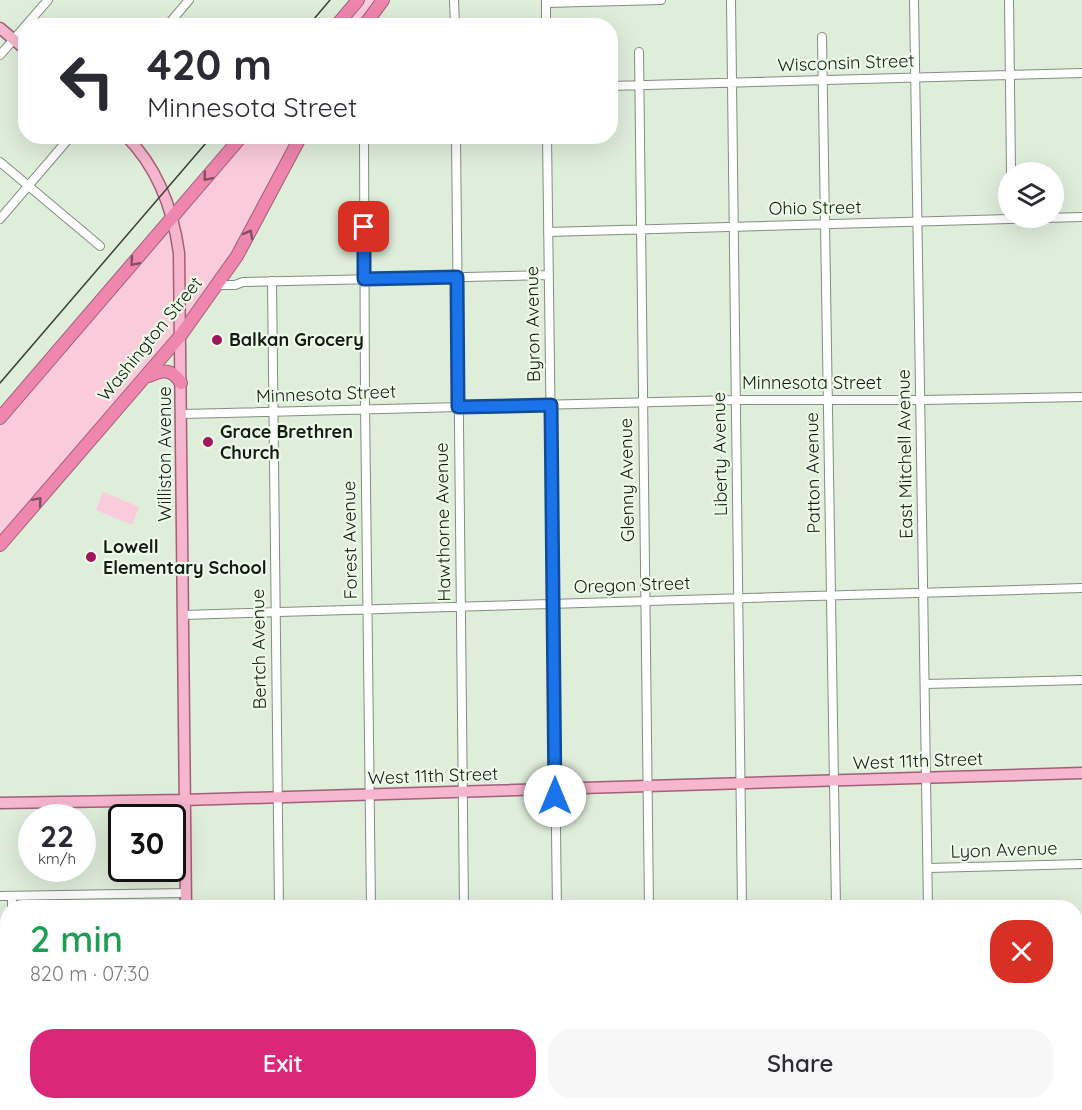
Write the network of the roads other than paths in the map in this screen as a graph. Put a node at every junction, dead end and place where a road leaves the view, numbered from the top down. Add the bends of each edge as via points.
1 (48, 0) edge
2 (189, 0) edge
3 (358, 0) edge
4 (383, 0) edge
5 (454, 0) edge
6 (661, 0) edge
7 (731, 0) edge
8 (914, 0) edge
9 (1009, 0) edge
10 (546, 2) edge
11 (32, 18) edge
12 (174, 18) edge
13 (343, 18) edge
14 (370, 18) edge
15 (455, 18) edge
16 (546, 18) edge
17 (0, 28) edge
18 (18, 34) edge
19 (822, 37) dead end
20 (14, 39) junction
21 (18, 43) edge
22 (639, 51) dead end
23 (0, 55) edge
24 (1082, 73) edge
25 (1009, 75) junction
26 (916, 78) junction
27 (823, 80) junction
28 (732, 83) junction
29 (618, 86) edge
30 (639, 86) junction
31 (64, 144) edge
32 (132, 144) edge
33 (235, 144) edge
34 (297, 144) edge
35 (364, 144) edge
36 (456, 144) edge
37 (547, 144) edge
38 (0, 162) edge
39 (1011, 162) edge
40 (29, 186) junction
41 (1064, 217) edge
42 (1082, 217) edge
43 (172, 218) junction
44 (998, 218) edge
45 (0, 219) edge
46 (918, 221) junction
47 (825, 224) junction
48 (734, 226) junction
49 (641, 229) junction
50 (548, 232) junction
51 (100, 246) dead end
52 (228, 268) junction
53 (549, 274) junction
54 (457, 277) junction
55 (364, 279) junction
56 (272, 281) junction
57 (243, 282) junction
58 (216, 285) junction
59 (181, 335) junction
60 (145, 378) junction
61 (181, 383) junction
62 (1082, 397) edge
63 (736, 400) junction
64 (828, 400) junction
65 (921, 400) junction
66 (643, 402) junction
67 (551, 405) junction
68 (458, 407) junction
69 (365, 410) junction
70 (272, 412) junction
71 (182, 414) junction
72 (0, 418) edge
73 (0, 545) edge
74 (1082, 588) edge
75 (924, 592) junction
76 (831, 596) junction
77 (738, 598) junction
78 (645, 601) junction
79 (553, 604) junction
80 (461, 606) junction
81 (368, 609) junction
82 (275, 612) junction
83 (183, 615) junction
84 (1082, 680) edge
85 (925, 684) junction
86 (1082, 773) edge
87 (927, 777) junction
88 (834, 780) junction
89 (741, 783) junction
90 (648, 785) junction
91 (555, 789) junction
92 (462, 792) junction
93 (368, 794) junction
94 (278, 797) junction
95 (184, 800) junction
96 (0, 803) edge
97 (1082, 864) edge
98 (928, 868) junction
99 (185, 893) junction
100 (0, 896) edge
101 (12, 896) junction
102 (12, 900) edge
103 (185, 900) edge
104 (279, 900) edge
105 (371, 900) edge
106 (464, 900) edge
107 (557, 900) edge
108 (649, 900) edge
109 (742, 900) edge
110 (836, 900) edge
111 (928, 900) edge

1 - 11 street
2 - 12 street
3 - 13 highway
4 - 14 highway
5 - 15 street
6 - 10 street
7 - 28 street, Liberty Avenue
8 - 26 street, East Mitchell Avenue
9 - 25 street
10 - 16 street
17 - 20 main road
18 - 20 street
19 - 27 street, Patton Avenue
20 - 21 main road
20 - 23 street
22 - 30 street, Glenny Avenue
24 - 25 street, Wisconsin Street
25 - 26 street, Wisconsin Street
25 - 39 street
26 - 27 street, Wisconsin Street
26 - 46 street, East Mitchell Avenue
27 - 28 street, Wisconsin Street
27 - 47 street, Patton Avenue
28 - 30 street, Wisconsin Street
28 - 48 street, Liberty Avenue
29 - 30 street, Wisconsin Street
30 - 49 street, Glenny Avenue
31 - 40 street
32 - 43 main road, Williston Avenue via 159,183
33 -> 43 highway
52 -> 34 highway, Washington Street
35 - 55 street, Forest Avenue
36 - 54 street, Hawthorne Avenue
37 - 50 street, Byron Avenue
38 - 40 street
40 - 45 street
40 - 51 street
41 - 42 street, Ohio Street
43 - 59 main road, Williston Avenue via 180,263
43 -> 72 highway
44 - 46 street, Ohio Street
46 - 47 street, Ohio Street
46 - 65 street, East Mitchell Avenue
47 - 48 street, Ohio Street
47 - 64 street, Patton Avenue
48 - 49 street, Ohio Street
48 - 63 street, Liberty Avenue
49 - 50 street, Ohio Street
49 - 66 street, Glenny Avenue
50 - 53 street, Byron Avenue
52 - 57 street
52 - 58 highway, Washington Street
53 - 54 street
53 - 67 street, Byron Avenue
54 - 55 street
54 - 68 street, Hawthorne Avenue
55 - 56 street
55 - 69 street, Forest Avenue
56 - 57 street
56 - 70 street, Bertch Avenue
57 - 58 street
58 - 59 highway, Washington Street
59 - 60 highway, Washington Street
59 - 61 main road, Williston Avenue
60 - 61 highway via 166,370
73 -> 60 highway, Washington Street
61 - 71 main road, Williston Avenue
62 - 65 street, Minnesota Street
63 - 64 street, Minnesota Street
63 - 66 street, Minnesota Street
63 - 77 street, Liberty Avenue
64 - 65 street, Minnesota Street
64 - 76 street, Patton Avenue
65 - 75 street, East Mitchell Avenue
66 - 67 street, Minnesota Street
66 - 78 street, Glenny Avenue
67 - 68 street, Minnesota Street
67 - 79 street, Byron Avenue
68 - 69 street, Minnesota Street
68 - 80 street, Hawthorne Avenue
69 - 70 street, Minnesota Street
69 - 81 street, Forest Avenue
70 - 71 street, Minnesota Street
70 - 82 street, Bertch Avenue
71 - 83 main road, Williston Avenue
74 - 75 street, Oregon Street
75 - 76 street, Oregon Street
75 - 85 street, East Mitchell Avenue
76 - 77 street, Oregon Street
76 - 88 street, Patton Avenue
77 - 78 street, Oregon Street
77 - 89 street, Liberty Avenue
78 - 79 street, Oregon Street
78 - 90 street, Glenny Avenue
79 - 80 street, Oregon Street
79 - 91 street, Byron Avenue
80 - 81 street, Oregon Street
80 - 92 street, Hawthorne Avenue
81 - 82 street, Oregon Street
81 - 93 street, Forest Avenue
82 - 83 street, Oregon Street
82 - 94 street, Bertch Avenue
83 - 95 main road, Williston Avenue
84 - 85 street
85 - 87 street, East Mitchell Avenue
86 - 87 main road, West 11th Street
87 - 88 main road, West 11th Street
87 - 98 street, East Mitchell Avenue
88 - 89 main road, West 11th Street
88 - 110 street, Patton Avenue
89 - 90 main road, West 11th Street
89 - 109 street, Liberty Avenue
90 - 91 main road, West 11th Street
90 - 108 street, Glenny Avenue
91 - 92 main road, West 11th Street
91 - 107 street, Byron Avenue
92 - 93 main road, West 11th Street
92 - 106 street, Hawthorne Avenue
93 - 94 main road, West 11th Street
93 - 105 street, Forest Avenue
94 - 95 main road, West 11th Street
94 - 104 street, Bertch Avenue
95 - 96 main road, West 11th Street
95 - 99 main road, Williston Avenue
97 - 98 street, Lyon Avenue
98 - 111 street, East Mitchell Avenue
99 - 101 street
99 - 103 main road, Williston Avenue
100 - 101 street
101 - 102 street

